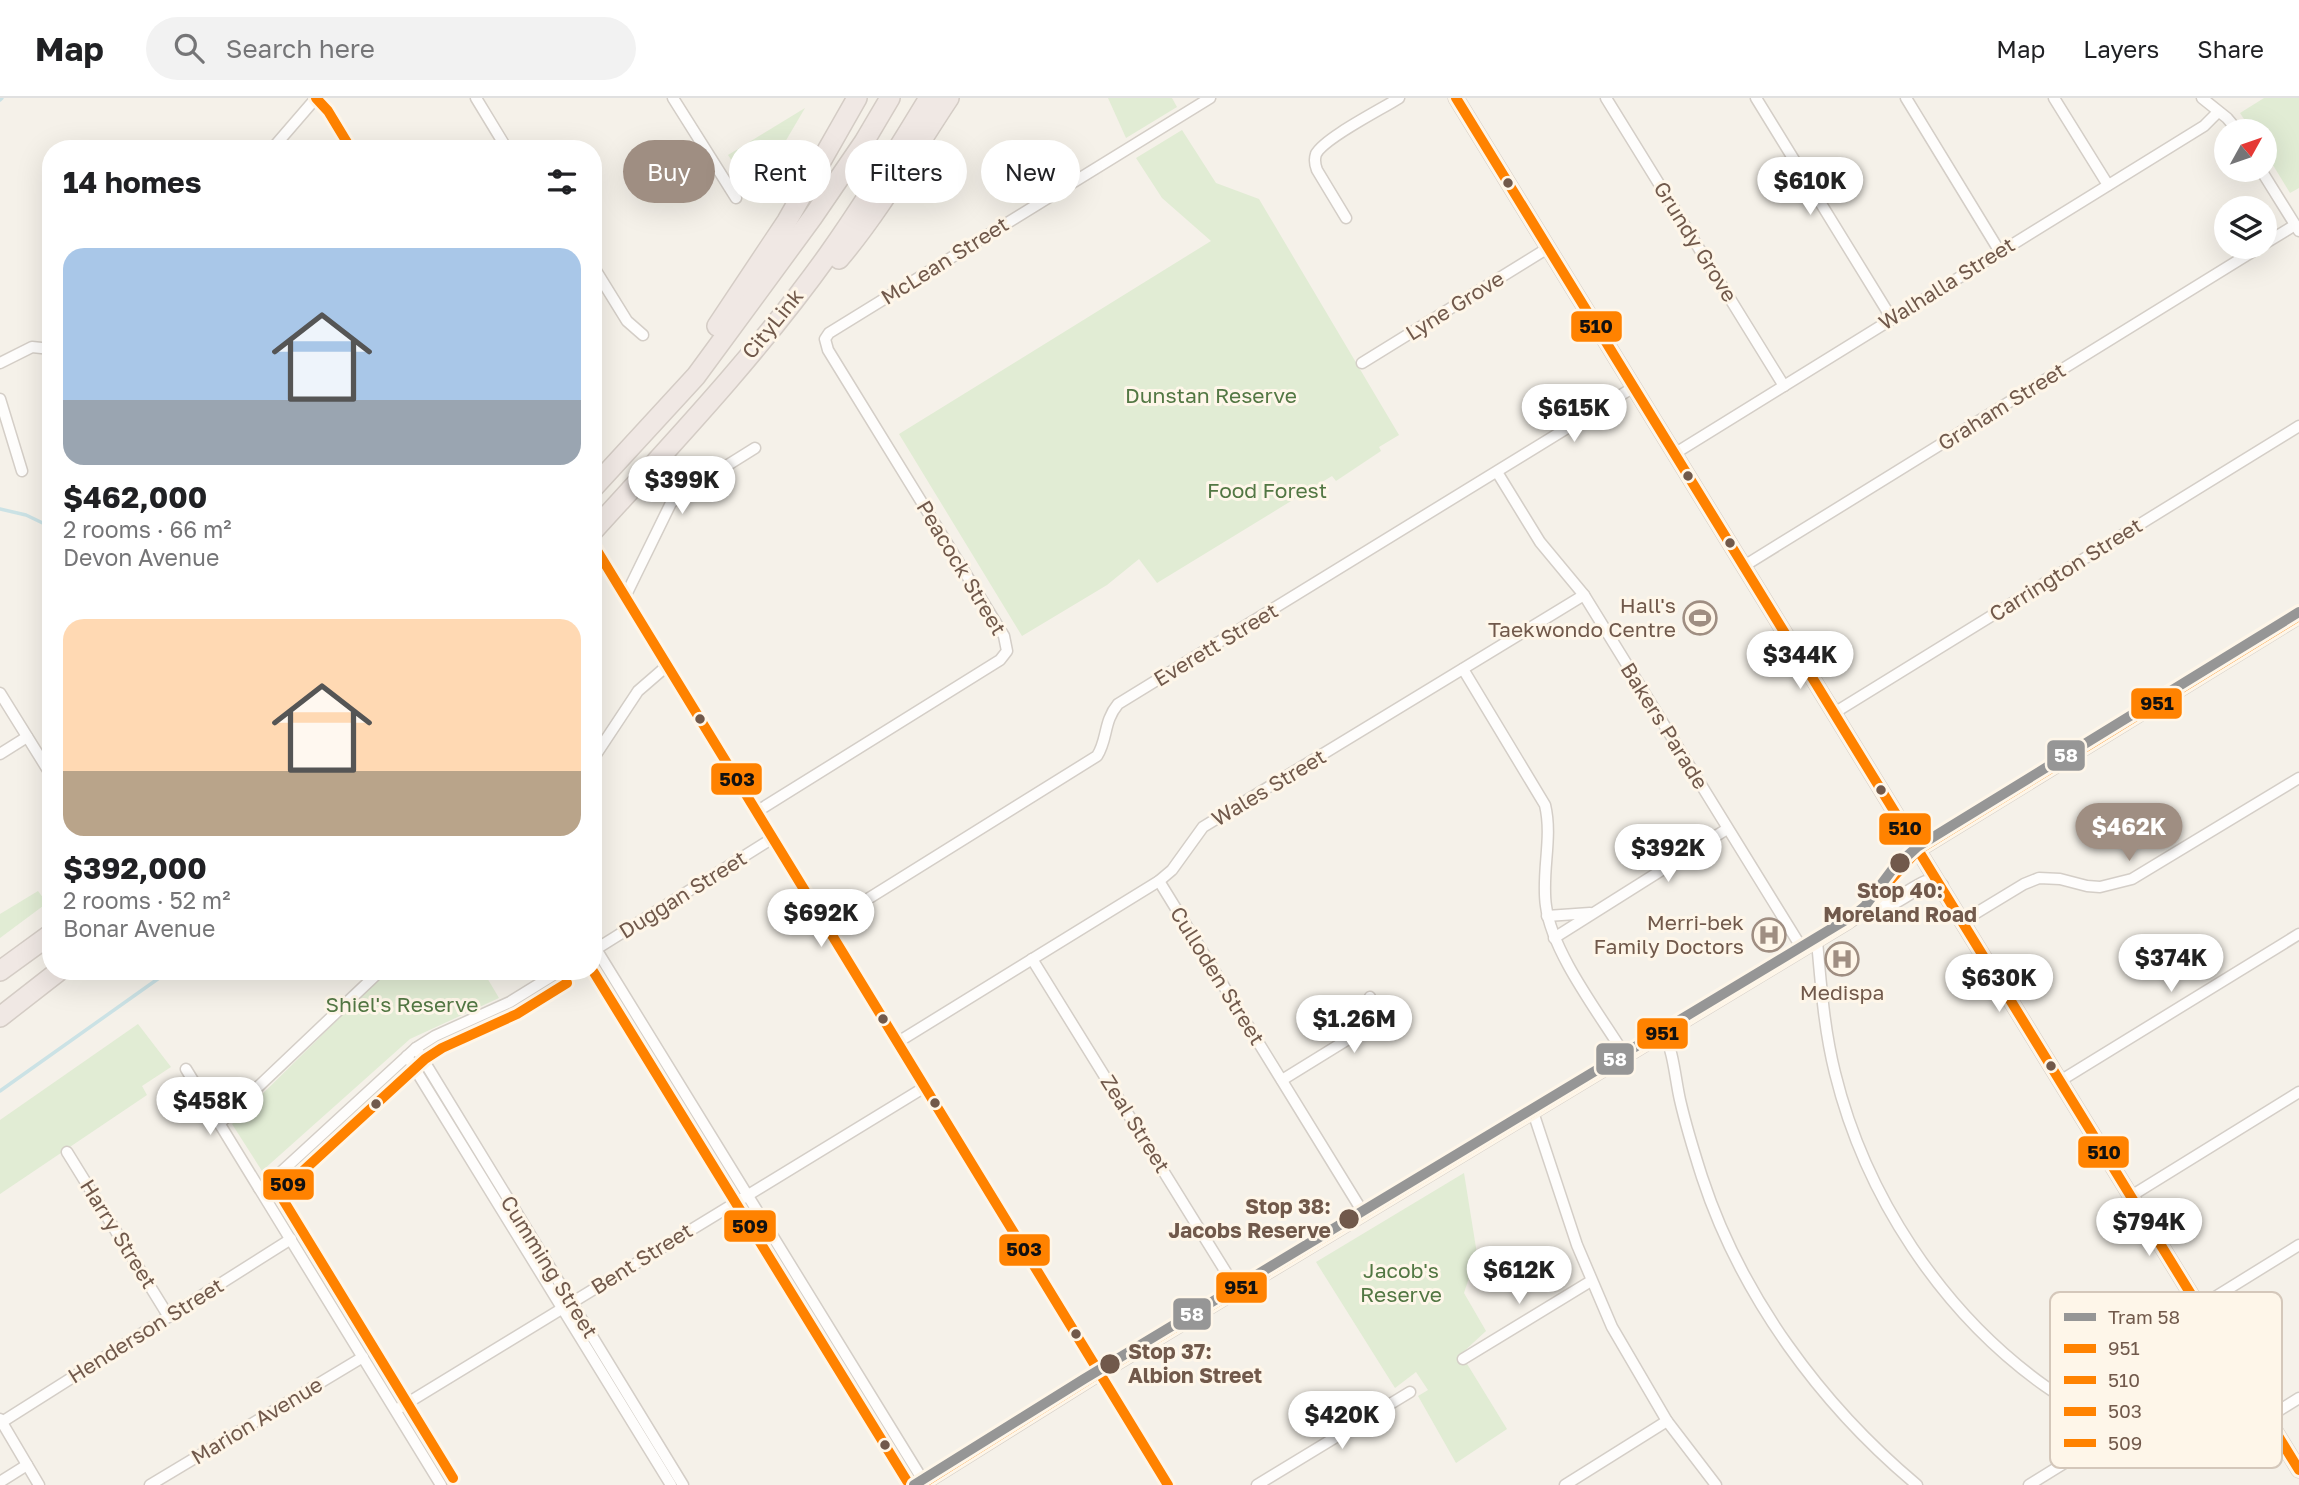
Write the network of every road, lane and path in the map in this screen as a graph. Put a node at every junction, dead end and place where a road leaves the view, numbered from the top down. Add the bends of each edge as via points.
1 (316, 98) edge
2 (476, 98) edge
3 (673, 98) edge
4 (858, 98) edge
5 (890, 98) edge
6 (929, 98) edge
7 (949, 98) edge
8 (1210, 98) edge
9 (1399, 98) edge
10 (1456, 98) edge
11 (1606, 98) edge
12 (1756, 98) edge
13 (1906, 98) edge
14 (2054, 98) edge
15 (2202, 98) edge
16 (326, 104) edge
17 (2218, 112) junction
18 (2228, 119) edge
19 (280, 140) edge
20 (346, 140) edge
21 (502, 140) edge
22 (2268, 182) edge
23 (2108, 185) junction
24 (729, 187) edge
25 (1346, 218) dead end
26 (2297, 228) edge
27 (2277, 238) edge
28 (1548, 248) junction
29 (2000, 252) junction
30 (2241, 259) edge
31 (602, 280) edge
32 (1892, 319) junction
33 (643, 335) dead end
34 (825, 339) joint
35 (42, 348) edge
36 (0, 363) edge
37 (1362, 363) dead end
38 (730, 377) junction
39 (1784, 386) junction
40 (1634, 387) junction
41 (0, 399) edge
42 (2299, 426) edge
43 (640, 437) junction
44 (755, 448) dead end
45 (1674, 454) junction
46 (22, 471) dead end
47 (1497, 472) junction
48 (602, 478) edge
49 (602, 521) edge
50 (602, 559) edge
51 (1744, 566) junction
52 (1584, 595) junction
53 (625, 597) junction
54 (2299, 615) edge
55 (668, 665) junction
56 (1462, 669) junction
57 (0, 692) edge
58 (1834, 713) junction
59 (27, 737) junction
60 (602, 745) edge
61 (0, 754) edge
62 (42, 761) edge
63 (2299, 778) edge
64 (756, 812) junction
65 (1727, 829) junction
66 (773, 838) junction
67 (1918, 850) junction
68 (1159, 881) junction
69 (1941, 886) junction
70 (1867, 907) junction
71 (1592, 912) junction
72 (1547, 916) junction
73 (1963, 921) junction
74 (826, 925) junction
75 (2299, 934) edge
76 (1555, 938) junction
77 (42, 941) edge
78 (1817, 941) junction
79 (602, 946) edge
80 (1803, 950) junction
81 (1032, 959) junction
82 (602, 961) edge
83 (0, 971) edge
84 (48, 980) edge
85 (371, 980) edge
86 (545, 980) edge
87 (1370, 997) dead end
88 (0, 1017) edge
89 (1664, 1033) junction
90 (898, 1042) junction
91 (412, 1052) junction
92 (1626, 1057) junction
93 (186, 1069) dead end
94 (1282, 1080) junction
95 (2060, 1081) junction
96 (925, 1087) junction
97 (2299, 1092) edge
98 (1533, 1112) junction
99 (220, 1123) junction
100 (67, 1152) dead end
101 (259, 1188) junction
102 (748, 1195) junction
103 (2131, 1196) junction
104 (1364, 1214) junction
105 (290, 1239) junction
106 (2299, 1245) edge
107 (1591, 1281) junction
108 (1237, 1290) junction
109 (2190, 1292) edge
110 (2223, 1292) edge
111 (567, 1305) junction
112 (169, 1317) junction
113 (363, 1357) junction
114 (1463, 1359) dead end
115 (1100, 1373) junction
116 (2050, 1389) edge
117 (1410, 1392) dead end
118 (2299, 1398) edge
119 (628, 1406) junction
120 (2282, 1409) edge
121 (396, 1410) junction
122 (1, 1420) edge
123 (1667, 1421) junction
124 (2282, 1442) edge
125 (27, 1465) junction
126 (2057, 1468) edge
127 (2299, 1470) edge
128 (0, 1482) edge
129 (439, 1482) edge
130 (922, 1484) edge
131 (39, 1485) edge
132 (150, 1485) edge
133 (427, 1485) edge
134 (671, 1485) edge
135 (682, 1485) edge
136 (1168, 1485) edge
137 (1257, 1485) edge
138 (1565, 1485) edge
139 (1716, 1485) edge
140 (1917, 1485) edge
141 (2029, 1485) edge

1 - 16 street
1 - 19 street
2 - 21 street
3 - 24 street
4 - 43 highway via 787,222
5 - 43 highway, CityLink via 812,218 733,326
6 - 38 highway, CityLink via 827,257
7 - 38 highway via 856,238
8 - 34 street, McLean Street
9 - 25 street via 1330,140 1317,153 1317,170
10 - 28 main road
11 - 39 street, Grundy Grove
12 - 32 street
13 - 29 street
14 - 23 street
15 - 17 street
16 - 20 street
17 - 18 street
17 - 23 street, Walhalla Street via 2204,126
22 - 26 street
23 - 29 street, Walhalla Street
26 - 27 street
28 - 37 street, Lyne Grove
28 - 40 main road
29 - 32 street, Walhalla Street
30 - 51 street, Graham Street
31 - 33 street via 628,321
32 - 39 street, Walhalla Street
34 - 64 street, Peacock Street via 1004,636 1007,651 1000,660
35 - 36 street via 32,347
38 - 49 highway, CityLink
39 - 45 street, Walhalla Street
40 - 45 main road
40 - 47 street, Everett Street
41 - 46 street
42 - 58 street, Carrington Street
43 - 48 highway, CityLink
44 - 53 street via 671,503
45 - 51 main road
47 - 52 street, Bakers Parade via 1540,542
47 - 74 street, Everett Street via 1118,704 1106,722 1097,756
50 - 53 street
51 - 58 main road
52 - 56 street, Wales Street
52 - 65 street, Bakers Parade
53 - 55 street
54 - 67 main road
55 - 60 street via 638,691
55 - 64 street
56 - 68 street, Wales Street via 1203,827
56 - 72 street via 1545,805
57 - 59 street
58 - 67 main road
59 - 61 street
59 - 62 street
63 - 73 street via 2132,879 2100,887 2039,878
64 - 66 street
65 - 71 street
65 - 80 street, Bakers Parade
66 - 74 street
66 - 79 street, Duggan Street
67 - 69 main road
67 - 70 main road
68 - 81 street, Wales Street
68 - 94 street, Culloden Street
69 - 70 main road via 1926,883 1891,904
69 - 73 main road
70 - 78 main road
71 - 72 street
71 - 76 street
72 - 76 street
73 - 95 main road
74 - 90 street
75 - 95 street
76 - 92 street
77 - 83 highway
78 - 80 main road
78 - 116 street via 1823,1010 1842,1099 1868,1166 1901,1229 1947,1293 2004,1352
80 - 89 main road
81 - 90 street, Wales Street
81 - 108 street, Zeal Street
82 - 102 street
84 - 88 highway
85 - 99 street
86 - 91 street
87 - 94 street via 1371,1017 1363,1030
89 - 92 main road
89 - 140 street via 1704,1182 1759,1298 1829,1398
90 - 96 street
91 - 101 street
91 - 111 street, Cumming Street
92 - 98 main road
93 - 99 street
94 - 104 street, Culloden Street
95 - 103 main road
96 - 102 street, Bent Street
96 - 115 street
97 - 103 street
98 - 104 main road
98 - 107 street
99 - 101 street
100 - 112 street, Harry Street
101 - 105 street
102 - 111 street, Bent Street
102 - 130 street
103 - 109 main road
104 - 108 main road
105 - 112 street, Henderson Street
105 - 113 street
106 - 110 street
107 - 114 street
107 - 123 street via 1627,1355
108 - 115 main road
111 - 119 street, Cumming Street
111 - 121 street, Bent Street
112 - 122 street, Henderson Street
113 - 121 street
113 - 132 street, Marion Avenue
115 - 130 main road
115 - 136 street
117 - 137 street
118 - 120 street
119 - 134 street, Cumming Street
119 - 135 street, Cumming Street
121 - 129 street
122 - 125 street
123 - 138 street
123 - 139 street
124 - 127 main road
125 - 128 street
125 - 131 street
126 - 141 street
129 - 133 street

